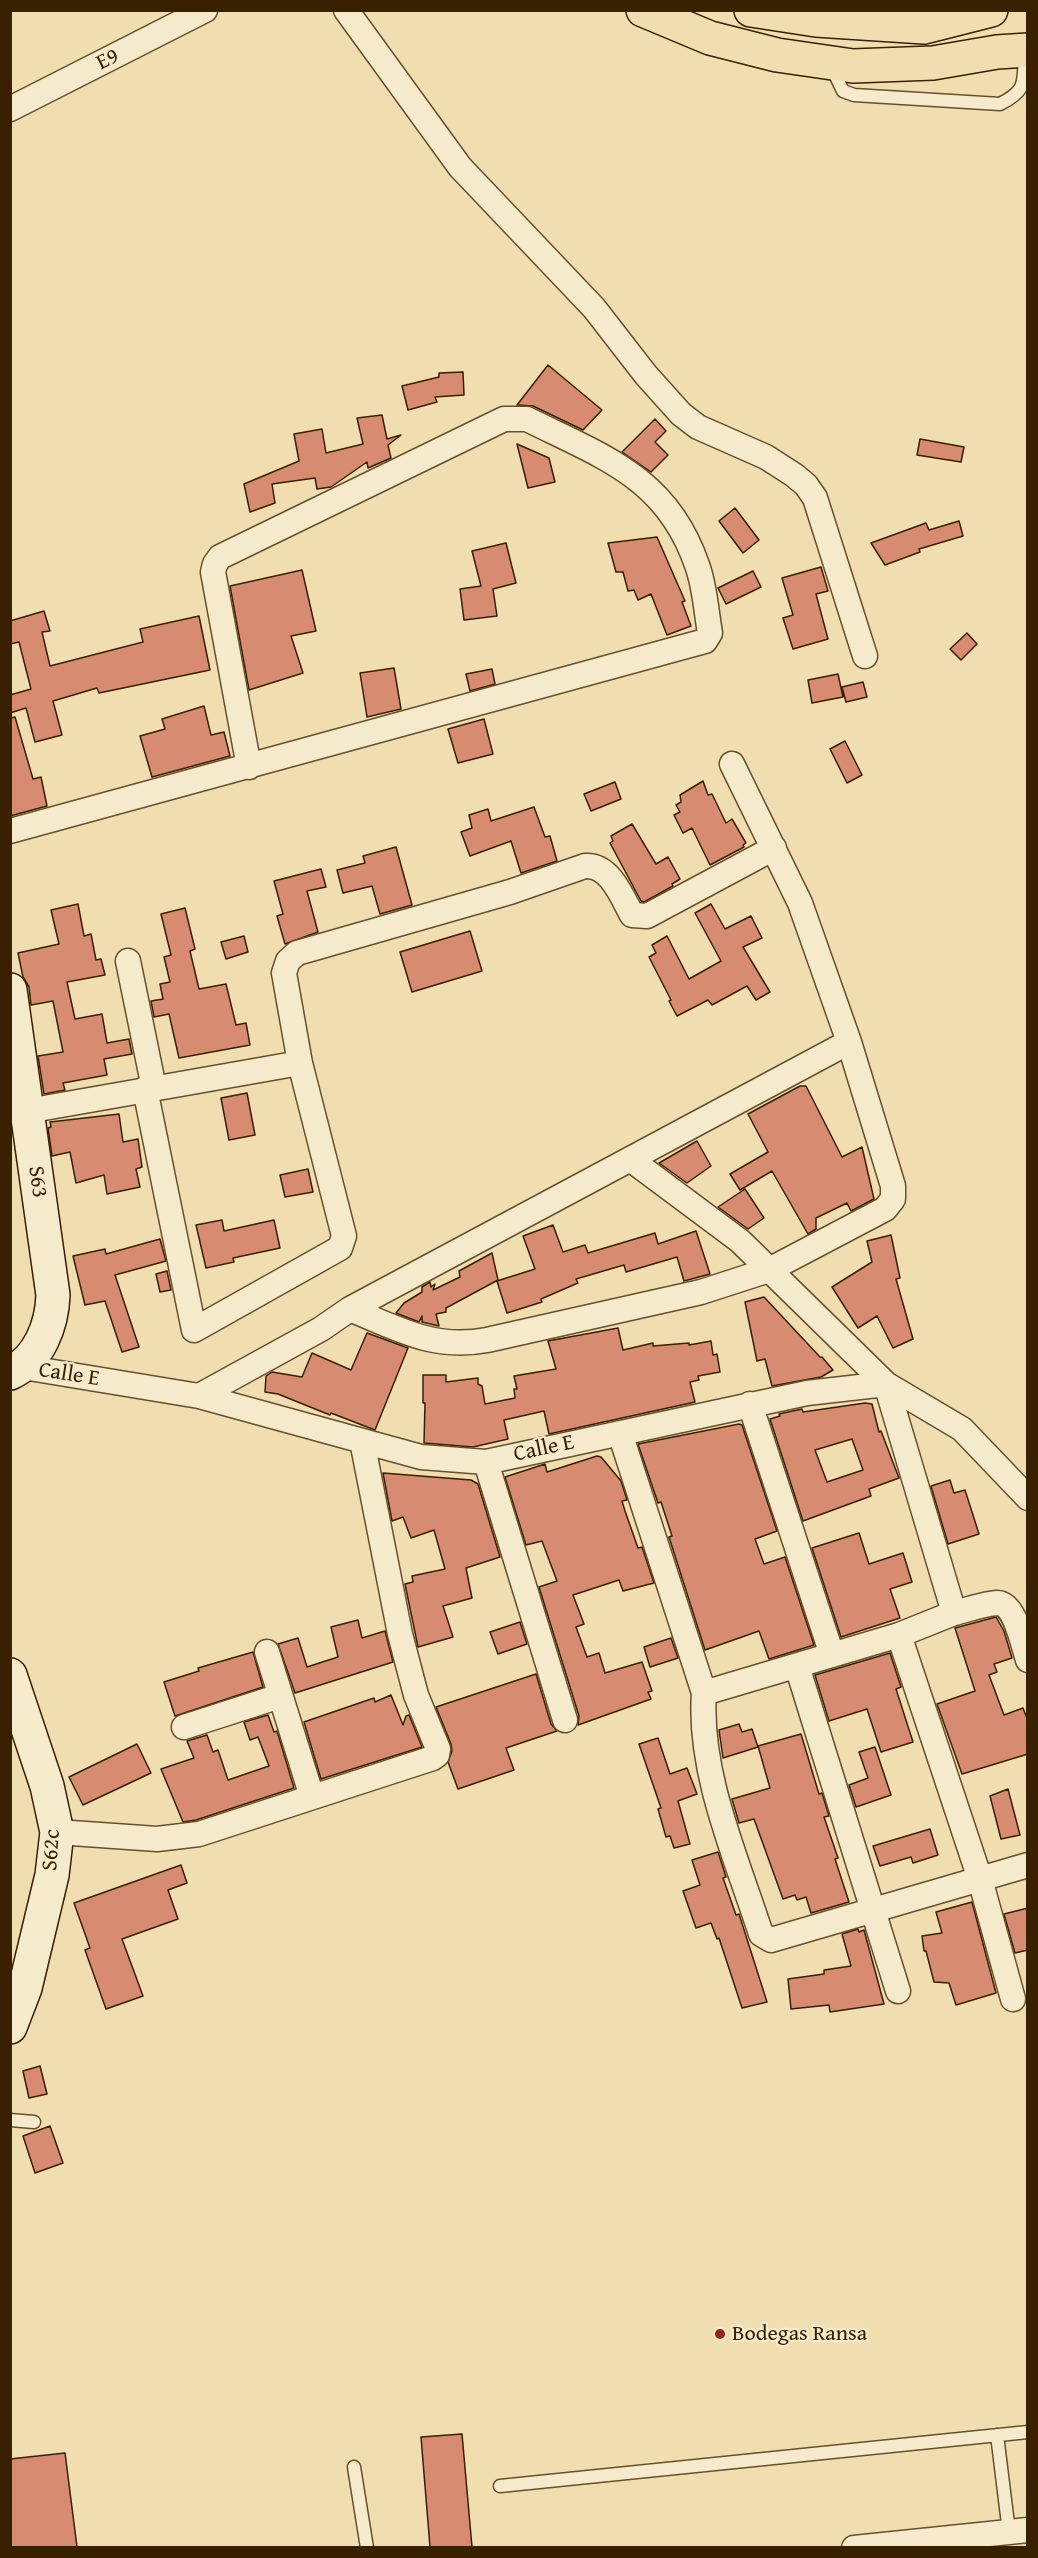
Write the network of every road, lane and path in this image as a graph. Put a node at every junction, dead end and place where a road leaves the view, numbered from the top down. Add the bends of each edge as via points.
1 (206, 10) edge
2 (346, 10) edge
3 (643, 10) edge
4 (751, 10) edge
5 (991, 10) edge
6 (1026, 50) edge
7 (830, 62) junction
8 (10, 109) edge
9 (865, 656) dead end
10 (732, 764) dead end
11 (249, 767) junction
12 (10, 831) edge
13 (774, 848) junction
14 (128, 961) dead end
15 (12, 1004) edge
16 (849, 1042) junction
17 (300, 1063) junction
18 (149, 1089) junction
19 (27, 1111) junction
20 (630, 1159) junction
21 (769, 1270) junction
22 (350, 1309) junction
23 (17, 1370) edge
24 (886, 1384) junction
25 (199, 1396) junction
26 (750, 1404) junction
27 (620, 1433) junction
28 (362, 1441) junction
29 (486, 1461) junction
30 (1028, 1498) edge
31 (954, 1613) junction
32 (899, 1635) junction
33 (267, 1652) dead end
34 (832, 1655) junction
35 (1028, 1660) edge
36 (797, 1666) junction
37 (10, 1675) edge
38 (704, 1693) junction
39 (280, 1696) junction
40 (565, 1720) dead end
41 (184, 1726) dead end
42 (312, 1797) junction
43 (57, 1832) junction
44 (1028, 1865) edge
45 (980, 1879) junction
46 (874, 1911) junction
47 (18, 1984) edge
48 (898, 1991) dead end
49 (1013, 1999) dead end
50 (10, 2027) edge
51 (10, 2120) edge
52 (34, 2122) dead end
53 (1028, 2432) edge
54 (997, 2435) junction
55 (354, 2467) dead end
56 (500, 2486) dead end
57 (1018, 2531) edge
58 (924, 2544) edge
59 (367, 2547) edge
60 (854, 2547) edge

1 - 8 street, E9
2 - 9 street via 460,167 594,308 681,414 698,427 766,457 806,485 814,498
3 - 7 highway via 710,38 777,55
4 - 5 highway via 816,20 924,27
6 - 7 highway via 933,63 853,66
6 - 7 lane via 1023,87 1000,104 854,95 843,91
10 - 13 street
11 - 11 street via 705,641 710,633 698,567 684,533 666,504 643,482 576,443 516,417 504,419 220,557 213,572
11 - 12 street
13 - 16 street via 800,903
13 - 17 street via 647,916 632,915 613,881 598,867 585,866 510,892 297,953 288,960 284,973
14 - 18 street
15 - 19 main road, S63
16 - 20 street
16 - 21 street via 893,1186 893,1198 885,1209
17 - 18 street
17 - 18 street via 343,1243 194,1330
18 - 19 street
19 - 23 main road, S63 via 53,1295 46,1335
20 - 21 street via 740,1242
20 - 22 street
21 - 22 street via 701,1292 464,1345 416,1337
21 - 24 street
22 - 25 street
23 - 25 street, Calle E
24 - 26 street, Calle E
24 - 30 street via 962,1429
24 - 31 street
25 - 28 street, Calle E
26 - 27 street, Calle E
26 - 34 street
27 - 29 street, Calle E
27 - 38 street
28 - 29 street, Calle E via 421,1457
28 - 42 street via 400,1634 416,1695 438,1749 433,1758
29 - 40 street
31 - 32 street
31 - 35 street via 999,1603 1006,1606
32 - 34 street
32 - 45 street
33 - 39 street
34 - 36 street
36 - 38 street
36 - 46 street
37 - 43 main road, S62c via 47,1786
38 - 46 street via 707,1756 761,1934 771,1940
39 - 41 street
39 - 42 street
42 - 43 street via 178,1838 116,1838
43 - 47 main road, S62c via 52,1875
44 - 45 street
45 - 46 street
45 - 49 street
46 - 48 street
47 - 50 main road, S62c
51 - 52 lane
53 - 54 lane
54 - 56 lane
54 - 57 lane
55 - 59 lane
57 - 58 street
58 - 60 street

